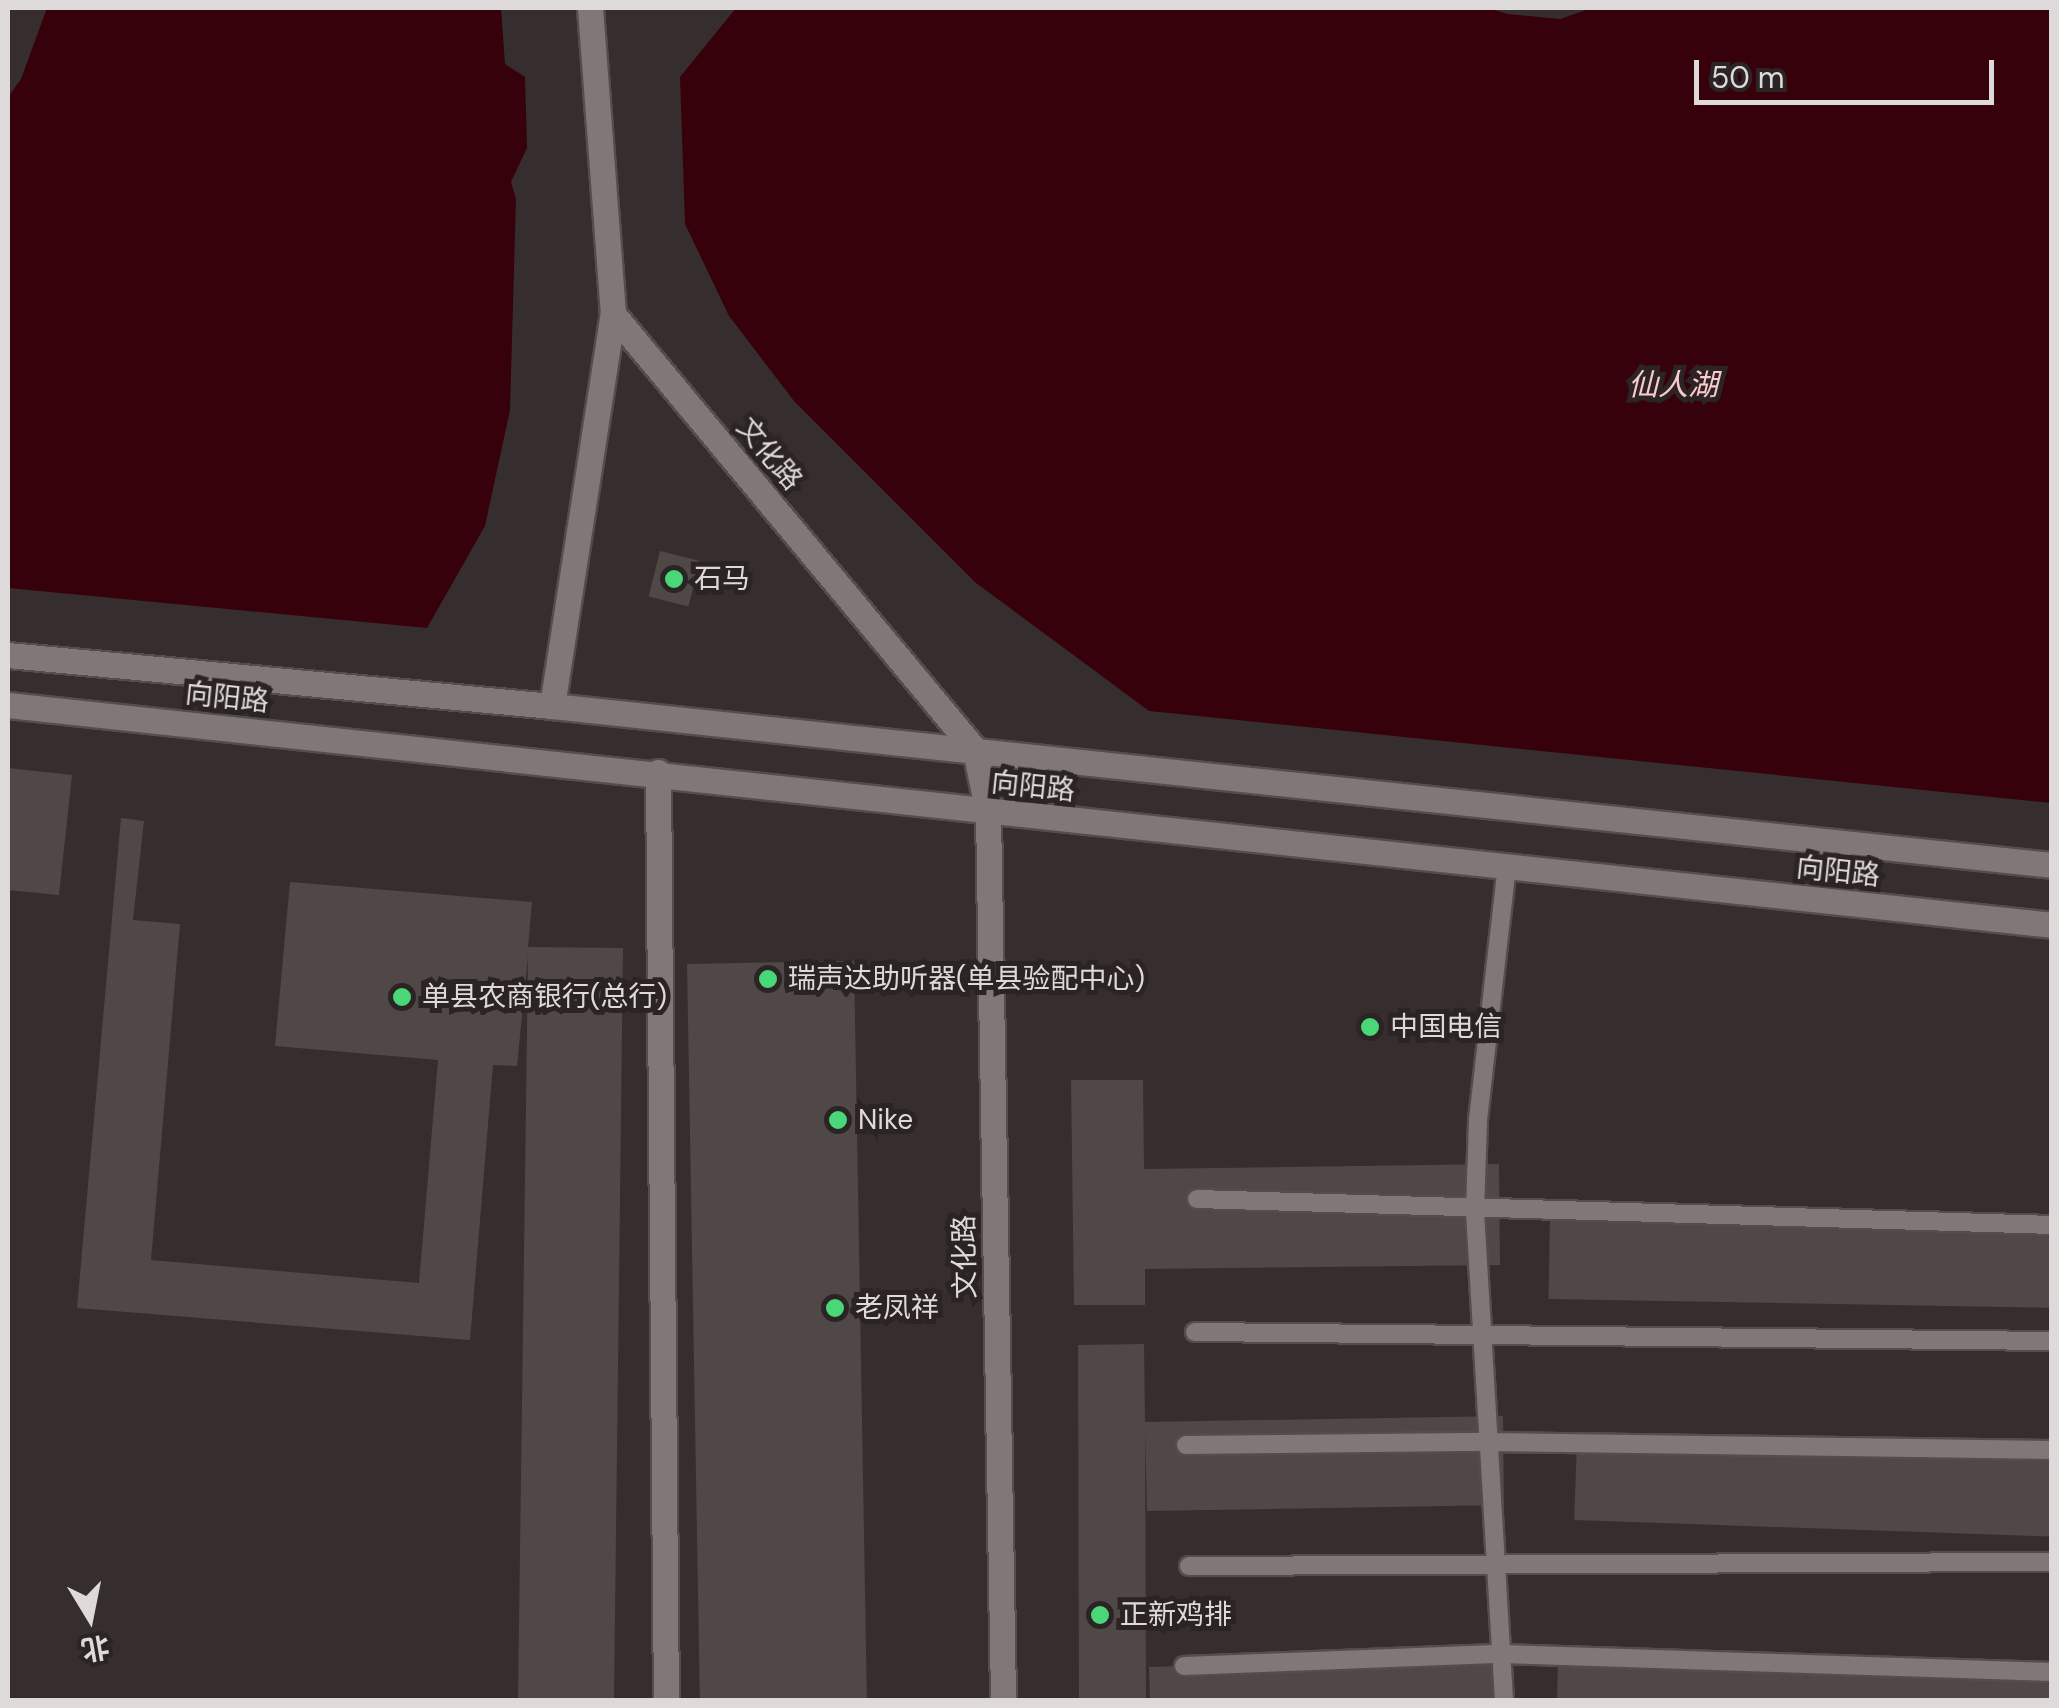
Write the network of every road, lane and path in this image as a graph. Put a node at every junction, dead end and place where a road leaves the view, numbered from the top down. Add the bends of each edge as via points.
1 (590, 8) edge
2 (613, 314) junction
3 (8, 655) edge
4 (8, 705) edge
5 (552, 706) junction
6 (975, 750) junction
7 (658, 772) junction
8 (988, 812) junction
9 (2052, 864) edge
10 (1507, 867) junction
11 (2052, 925) edge
12 (1197, 1200) dead end
13 (1475, 1211) junction
14 (2052, 1225) edge
15 (1195, 1332) dead end
16 (1483, 1336) junction
17 (2052, 1341) edge
18 (1489, 1442) junction
19 (1186, 1445) dead end
20 (2052, 1450) edge
21 (2052, 1562) edge
22 (1496, 1563) junction
23 (1189, 1566) dead end
24 (1502, 1654) junction
25 (1184, 1666) dead end
26 (2052, 1672) edge
27 (666, 1700) edge
28 (1003, 1700) edge
29 (1504, 1700) edge

1 - 2 main road
2 - 5 main road
2 - 6 main road, 文化路
3 - 5 main road, 向阳路
4 - 7 main road, 向阳路
5 - 6 main road, 向阳路
6 - 8 main road, 文化路
6 - 9 main road, 向阳路
7 - 8 main road, 向阳路
7 - 27 main road
8 - 10 main road, 向阳路
8 - 28 main road, 文化路
10 - 11 main road, 向阳路
10 - 13 lane via 1478,1120
12 - 13 lane
13 - 14 lane
13 - 16 lane
15 - 16 lane
16 - 17 lane
16 - 18 lane
18 - 19 lane
18 - 20 lane
18 - 22 lane
21 - 22 lane
22 - 23 lane
22 - 24 lane
24 - 25 lane
24 - 26 lane
24 - 29 lane

